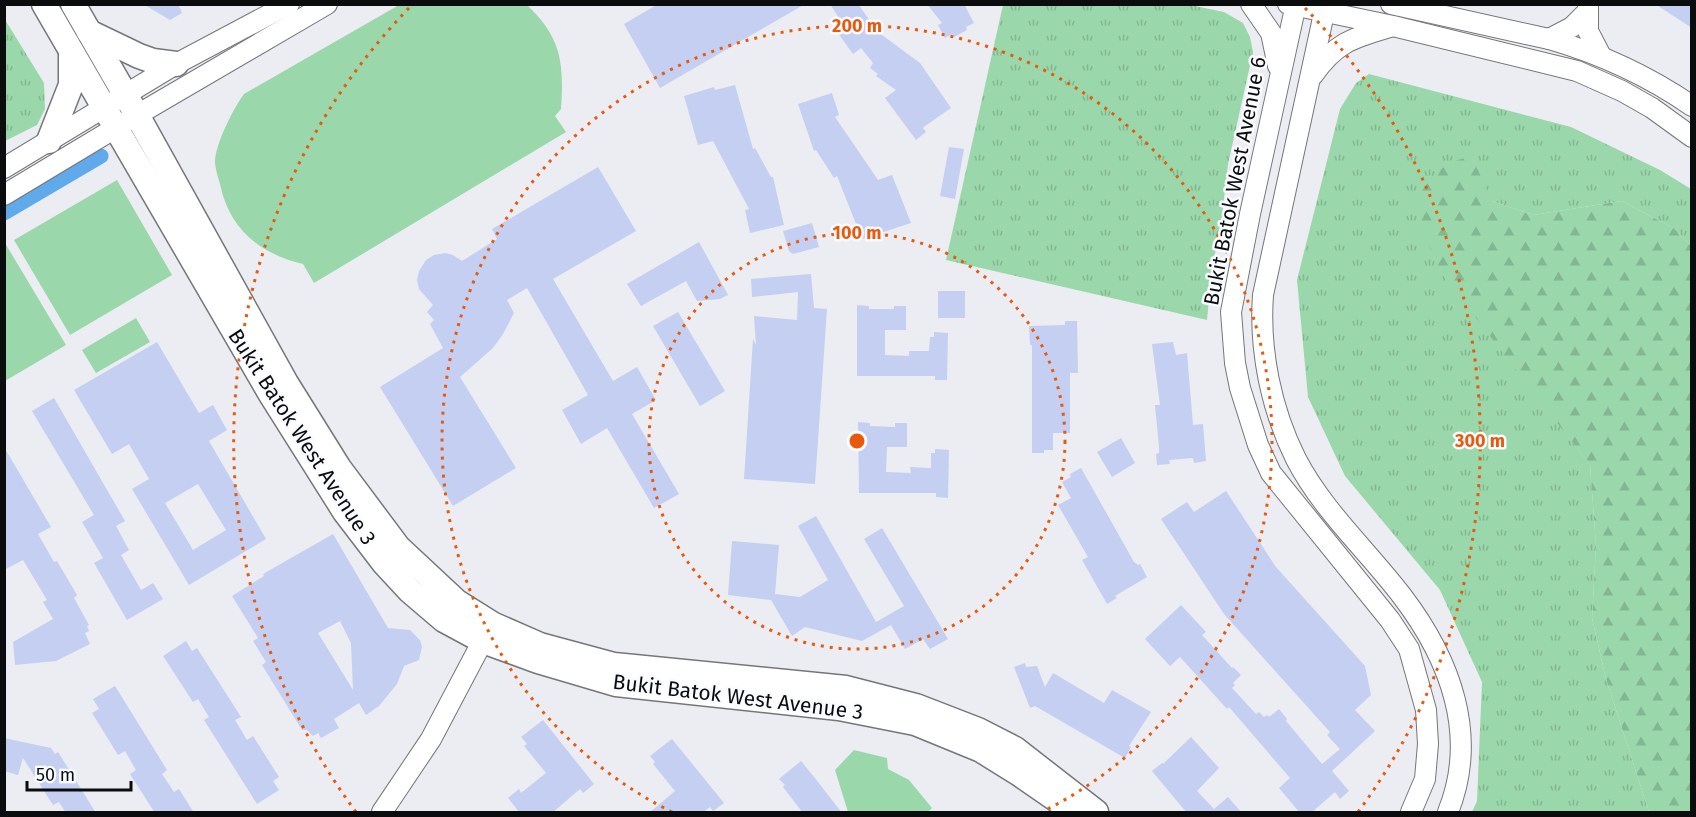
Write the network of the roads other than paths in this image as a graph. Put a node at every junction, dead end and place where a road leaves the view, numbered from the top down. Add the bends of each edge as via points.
1 (44, 4) edge
2 (73, 4) edge
3 (289, 4) edge
4 (327, 4) edge
5 (1251, 4) edge
6 (1391, 4) edge
7 (1293, 5) edge
8 (1326, 8) edge
9 (1587, 8) edge
10 (1393, 27) junction
11 (89, 32) junction
12 (1549, 39) junction
13 (70, 51) junction
14 (1600, 56) junction
15 (176, 64) junction
16 (1280, 78) junction
17 (1310, 80) junction
18 (132, 105) junction
19 (1692, 106) edge
20 (110, 119) junction
21 (1692, 137) edge
22 (49, 141) junction
23 (4, 168) edge
24 (4, 195) edge
25 (278, 388) junction
26 (487, 632) junction
27 (382, 813) edge
28 (1072, 813) edge
29 (1096, 813) edge
30 (1411, 813) edge
31 (1448, 813) edge

1 - 13 main road, Bukit Batok West Avenue 3
2 - 11 main road, Bukit Batok West Avenue 3
3 - 15 street
4 - 18 street
5 - 16 street via 1271,33
6 - 12 street
7 - 8 street
7 - 16 street, Bukit Batok West Avenue 6
8 - 10 street
8 - 17 street
9 - 12 street via 1572,27
9 - 14 street via 1587,31
10 - 17 street via 1361,35 1333,50
10 - 21 street via 1577,71 1652,108
11 - 15 main road via 139,56
11 - 18 main road, Bukit Batok West Avenue 3
12 - 14 street
13 - 20 main road, Bukit Batok West Avenue 3
13 - 22 main road via 71,85
14 - 19 street via 1642,75
15 - 18 street
16 - 30 street, Bukit Batok West Avenue 6 via 1231,312 1235,363 1248,417 1271,473 1409,649 1426,710 1428,744 1425,779
17 - 31 street via 1263,295 1262,338 1269,381 1297,460 1332,515 1401,594 1439,654 1458,706 1460,727 1460,772
18 - 20 street
18 - 25 main road, Bukit Batok West Avenue 3
20 - 22 street
20 - 24 street
20 - 25 main road, Bukit Batok West Avenue 3
22 - 23 street
25 - 26 main road, Bukit Batok West Avenue 3 via 345,512 384,563 444,620
26 - 27 street via 431,739
26 - 28 main road, Bukit Batok West Avenue 3 via 538,661 616,684 839,708 915,723 981,750
26 - 29 main road, Bukit Batok West Avenue 3 via 614,665 846,688 916,706 1015,749

